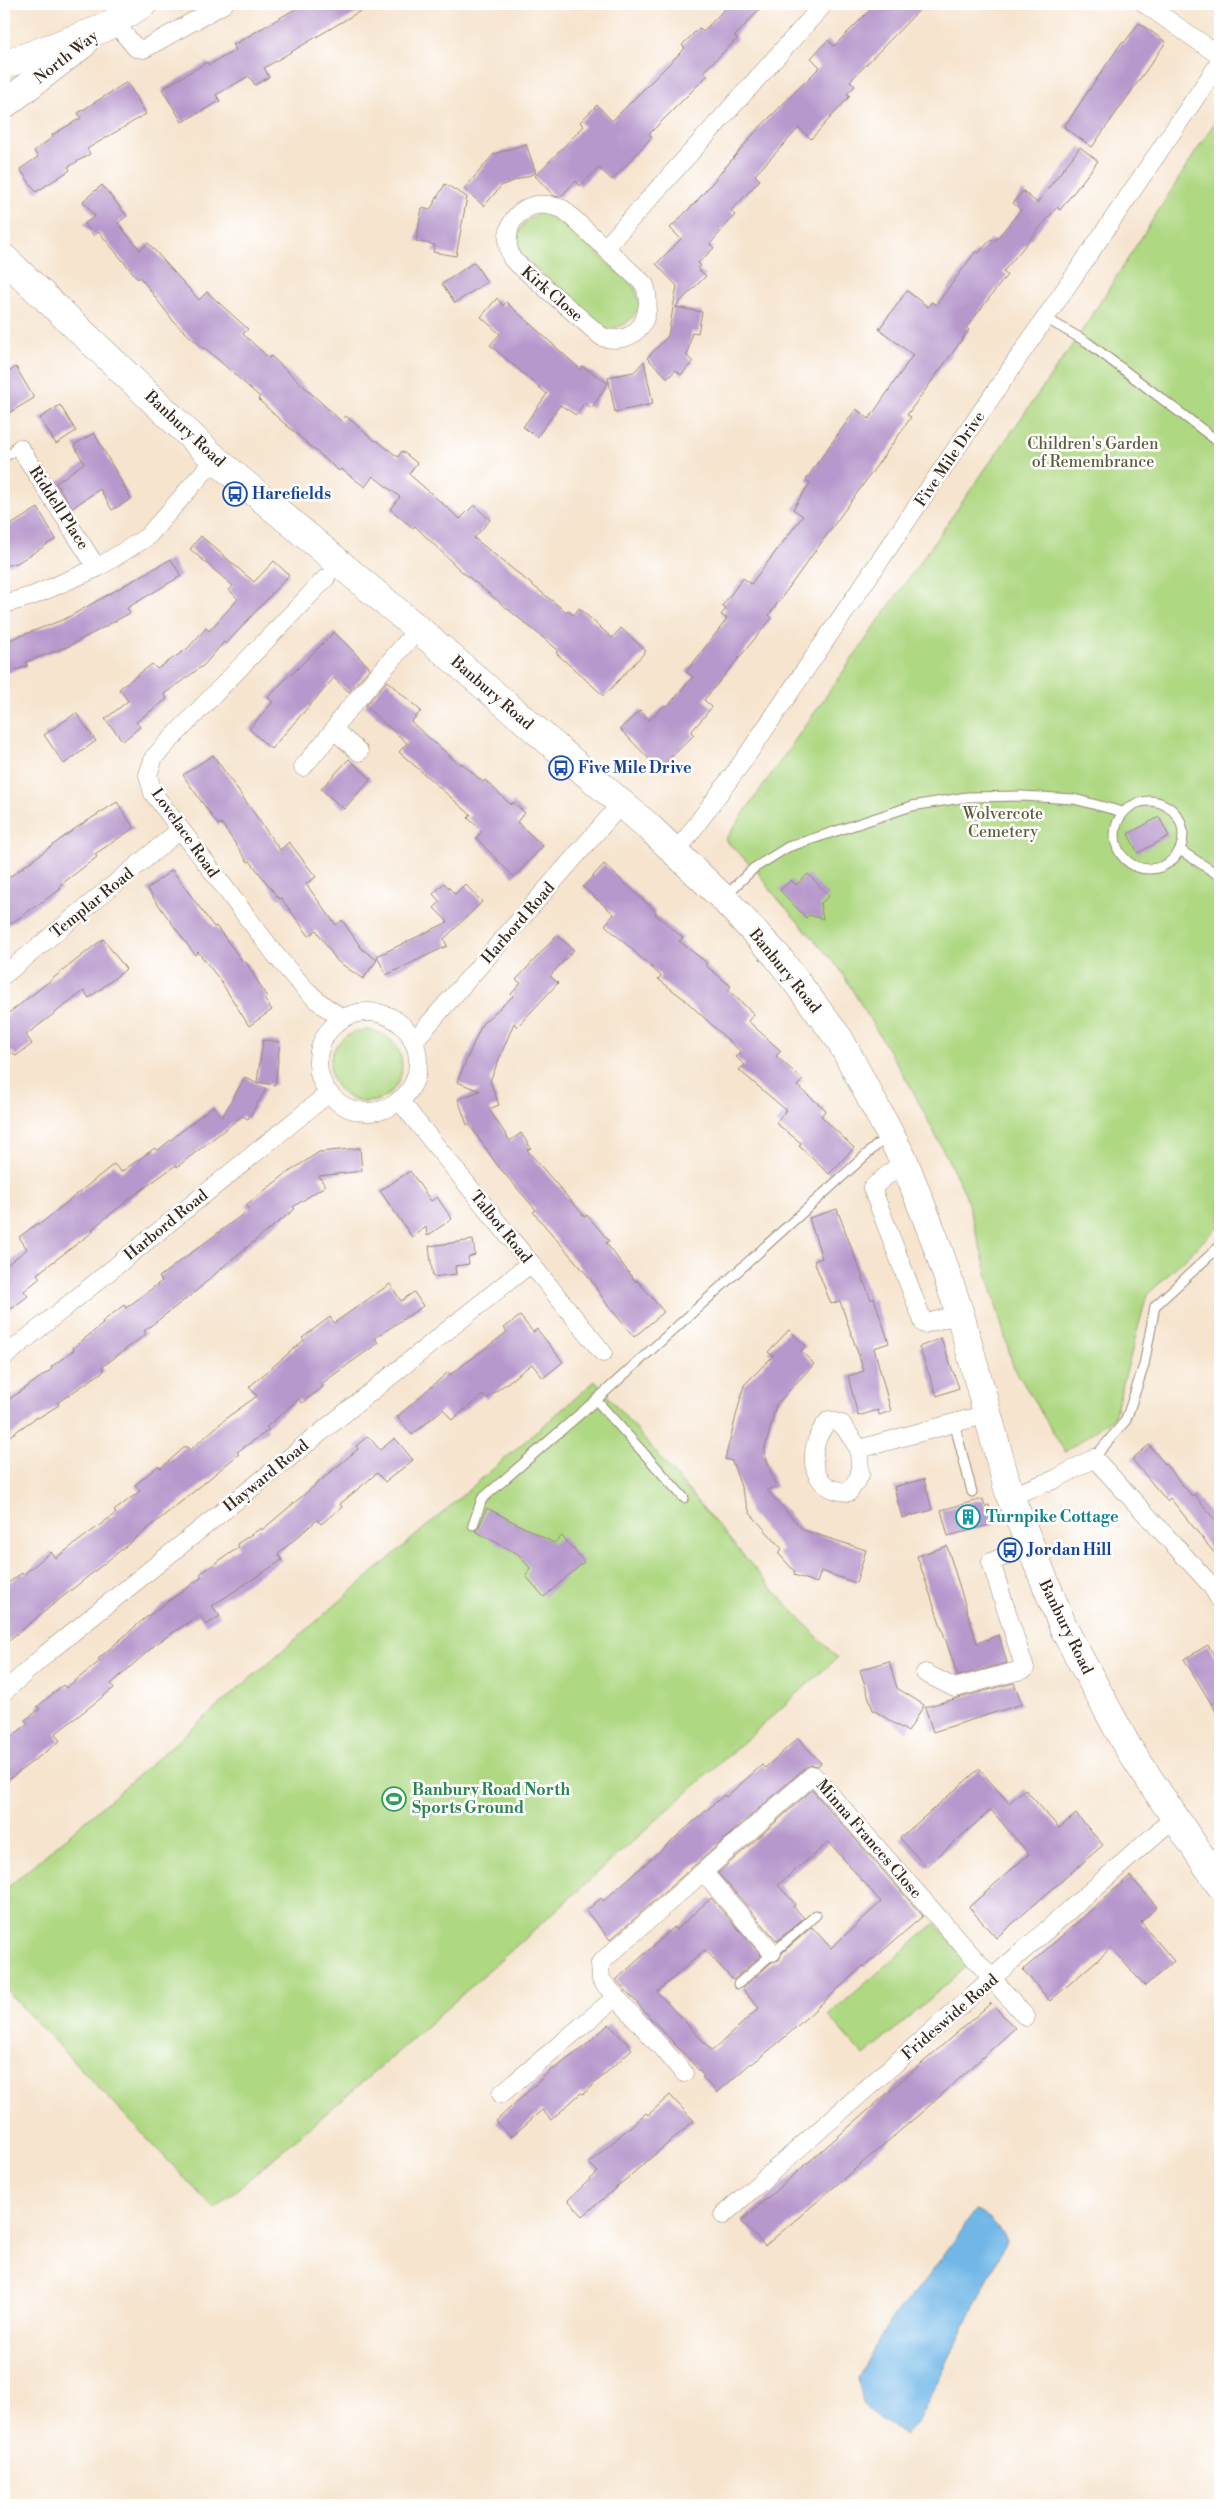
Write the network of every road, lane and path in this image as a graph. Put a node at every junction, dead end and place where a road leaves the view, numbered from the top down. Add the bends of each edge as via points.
1 (144, 4) edge
2 (224, 4) edge
3 (824, 4) edge
4 (1145, 4) edge
5 (109, 25) junction
6 (1220, 56) edge
7 (1220, 62) edge
8 (4, 65) edge
9 (4, 105) edge
10 (4, 240) edge
11 (605, 248) junction
12 (13, 266) edge
13 (1047, 319) junction
14 (1220, 443) edge
15 (20, 448) joint
16 (4, 457) edge
17 (215, 459) junction
18 (97, 568) junction
19 (323, 581) dead end
20 (4, 604) edge
21 (418, 629) junction
22 (334, 730) junction
23 (359, 752) dead end
24 (303, 767) dead end
25 (621, 804) junction
26 (1123, 812) junction
27 (180, 830) junction
28 (1180, 850) junction
29 (675, 854) junction
30 (1220, 876) edge
31 (724, 898) junction
32 (4, 975) edge
33 (344, 1018) junction
34 (414, 1042) junction
35 (329, 1093) junction
36 (399, 1100) junction
37 (890, 1134) junction
38 (904, 1161) junction
39 (1220, 1246) edge
40 (531, 1263) junction
41 (960, 1314) junction
42 (603, 1353) dead end
43 (4, 1357) edge
44 (596, 1400) junction
45 (986, 1414) junction
46 (954, 1422) junction
47 (860, 1449) dead end
48 (1094, 1458) junction
49 (972, 1492) dead end
50 (1010, 1496) junction
51 (684, 1498) dead end
52 (473, 1525) dead end
53 (1029, 1546) junction
54 (1220, 1600) edge
55 (925, 1673) dead end
56 (4, 1692) edge
57 (1175, 1817) junction
58 (703, 1872) junction
59 (1220, 1885) edge
60 (816, 1915) dead end
61 (772, 1952) junction
62 (992, 1979) junction
63 (738, 1984) dead end
64 (616, 1997) junction
65 (1026, 2017) dead end
66 (684, 2073) dead end
67 (501, 2094) dead end
68 (723, 2215) dead end

1 - 5 main road, North Way
2 - 5 street via 144,50 136,48
3 - 11 street
4 - 6 street
5 - 8 main road, North Way
5 - 9 main road, North Way
7 - 13 street, Five Mile Drive
10 - 12 main road, Banbury Road
11 - 11 street, Kirk Close via 645,285 649,298 649,311 627,338 612,340 602,337 512,259 506,234 516,217 532,206 548,205 564,209
12 - 17 main road, Banbury Road
13 - 14 lane via 1087,342
13 - 29 street, Five Mile Drive via 743,761
15 - 16 lane
15 - 18 street, Riddell Place
17 - 18 street via 147,537
17 - 21 main road, Banbury Road
18 - 20 street via 32,596
19 - 27 street, Lovelace Road via 154,757 148,775 154,793
21 - 22 street
21 - 25 main road, Banbury Road
22 - 23 street
22 - 24 street
25 - 29 main road, Banbury Road
25 - 34 street, Harbord Road
26 - 28 lane via 1143,801 1166,805 1182,825
26 - 28 lane via 1115,830 1115,842 1120,854 1131,864 1146,869 1163,866
26 - 31 lane via 1074,799 1022,796 967,797 912,806 788,847 754,868
27 - 32 street, Templar Road
27 - 33 street, Lovelace Road via 296,979 333,1013
28 - 30 lane
29 - 31 main road, Banbury Road
31 - 37 main road, Banbury Road via 777,956 840,1040
33 - 34 street via 362,1012 390,1017
33 - 35 street via 326,1034 319,1051 319,1071
34 - 36 street via 417,1071
35 - 36 street via 348,1107 364,1112 380,1110
35 - 43 street, Harbord Road
36 - 40 street, Talbot Road
37 - 38 main road, Banbury Road
37 - 44 lane
38 - 41 main road, Banbury Road
38 - 41 street via 872,1188 924,1324
39 - 48 lane via 1155,1306 1144,1365 1126,1420
40 - 42 street, Talbot Road
40 - 56 street, Hayward Road via 55,1646
41 - 45 main road, Banbury Road
44 - 51 lane
44 - 52 lane via 482,1499
45 - 46 street
45 - 50 main road, Banbury Road
46 - 47 street
46 - 49 lane
48 - 50 street via 1056,1479
48 - 54 street via 1211,1585
50 - 53 main road, Banbury Road
53 - 55 street via 992,1562 1025,1669 955,1688
53 - 57 main road, Banbury Road via 1065,1631 1127,1746
57 - 59 main road, Banbury Road
57 - 62 street, Frideswide Road
58 - 61 street
58 - 62 street, Minna Frances Close via 813,1775
58 - 64 street via 600,1963 601,1980
60 - 61 lane
61 - 63 lane
62 - 65 street
62 - 68 street, Frideswide Road
64 - 66 street
64 - 67 street

